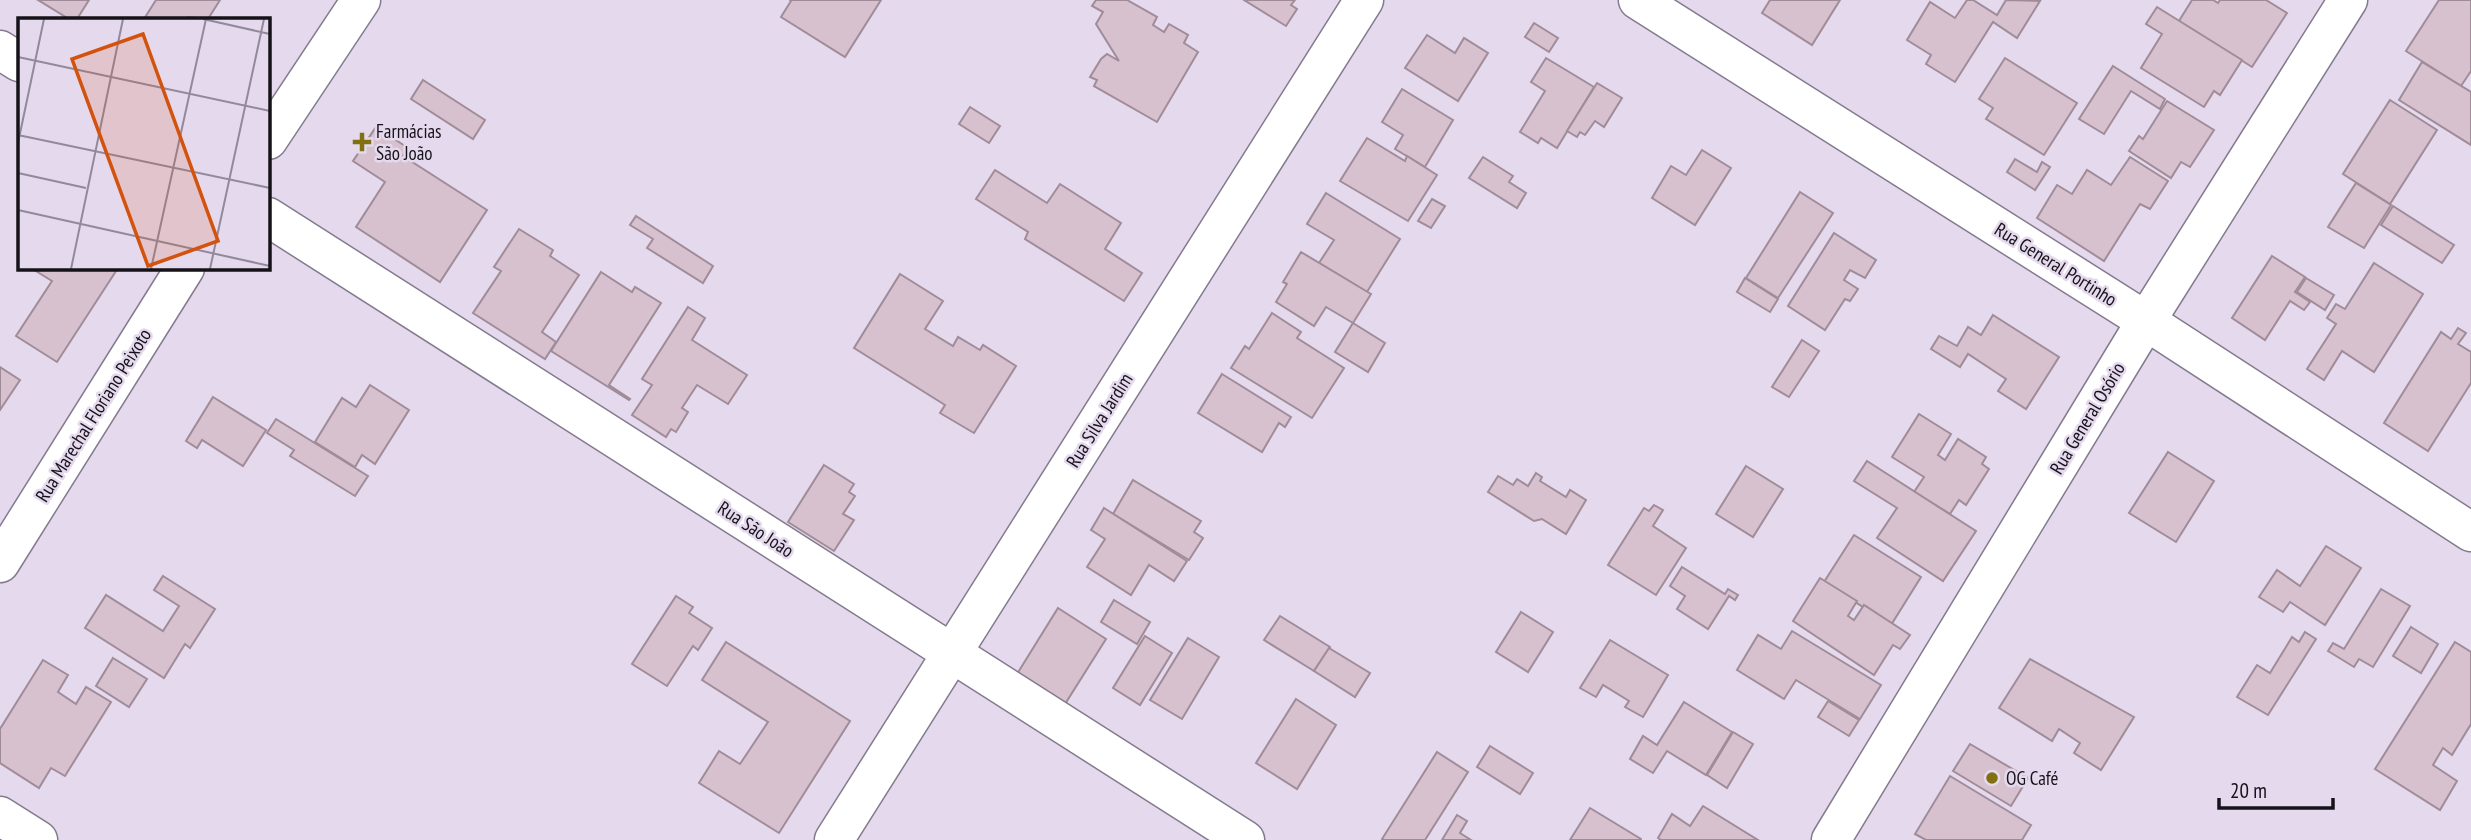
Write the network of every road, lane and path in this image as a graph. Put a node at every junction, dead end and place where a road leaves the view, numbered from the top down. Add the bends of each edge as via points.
1 (361, 0) edge
2 (1364, 0) edge
3 (1638, 0) edge
4 (2348, 0) edge
5 (0, 50) edge
6 (18, 61) edge
7 (270, 137) edge
8 (270, 218) edge
9 (184, 270) edge
10 (2146, 321) junction
11 (2471, 532) edge
12 (0, 562) edge
13 (951, 653) junction
14 (0, 816) edge
15 (38, 840) edge
16 (834, 840) edge
17 (1245, 840) edge
18 (1831, 840) edge

1 - 7 street
2 - 13 street, Rua Silva Jardim
3 - 10 street, Rua General Portinho
4 - 10 street, Rua General Osório
5 - 6 street
8 - 13 street, Rua São João
9 - 12 street, Rua Marechal Floriano Peixoto
10 - 11 street, Rua General Portinho
10 - 18 street, Rua General Osório
13 - 16 street, Rua Silva Jardim
13 - 17 street, Rua São João
14 - 15 street

